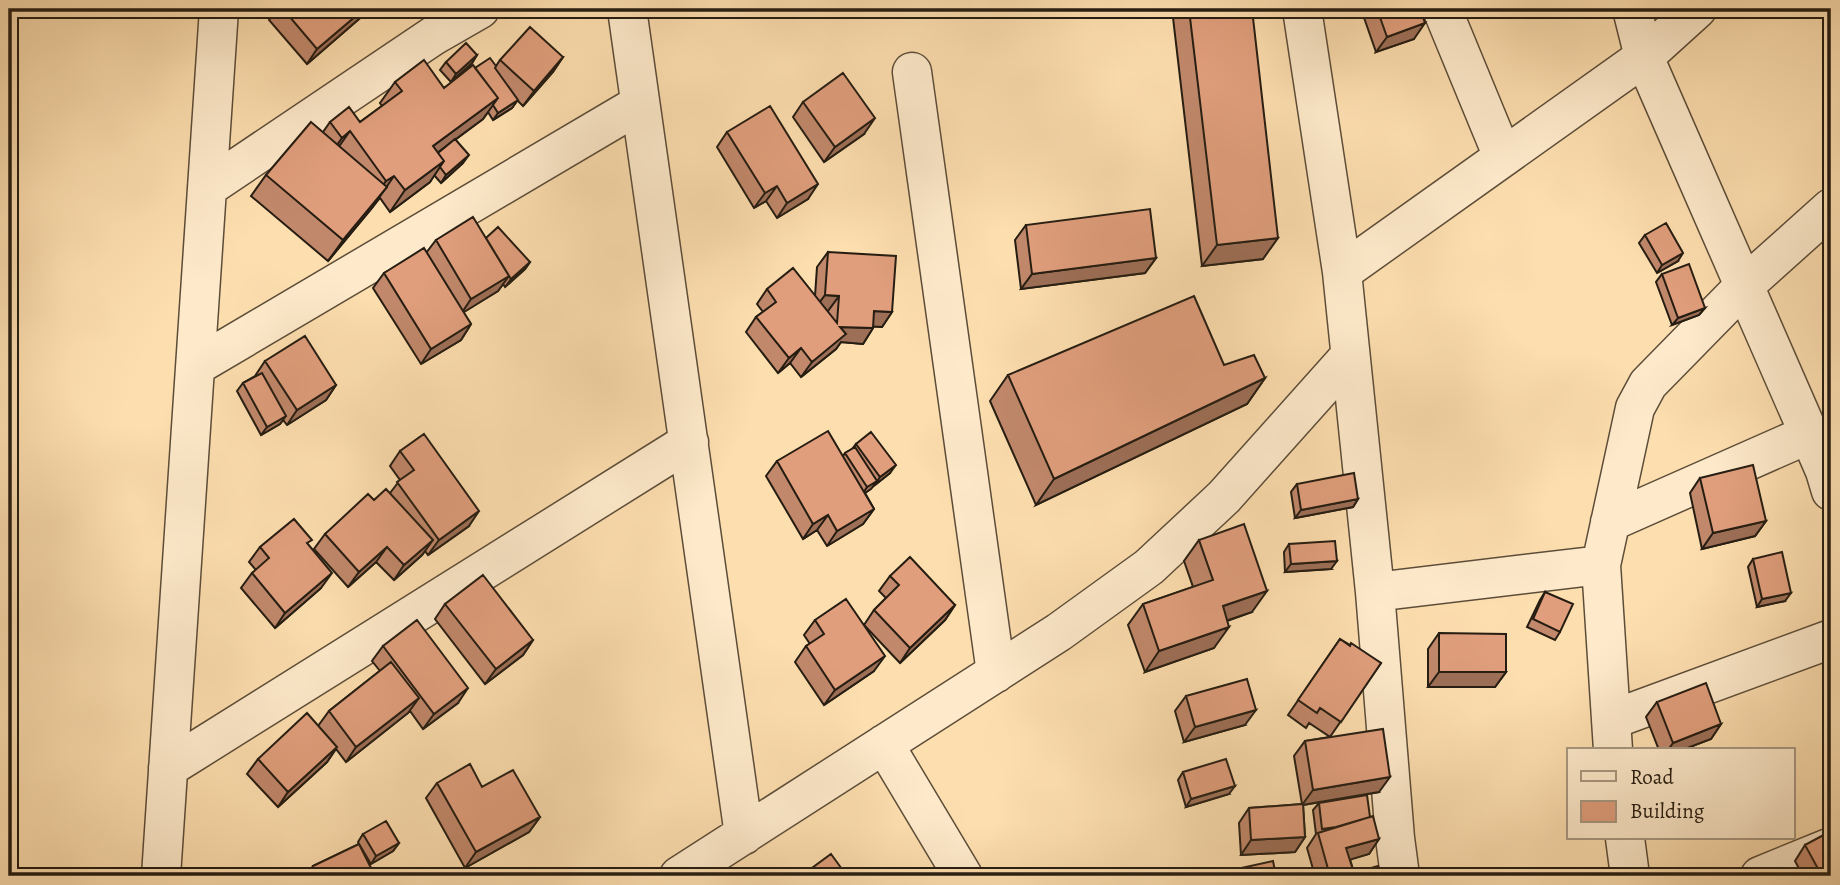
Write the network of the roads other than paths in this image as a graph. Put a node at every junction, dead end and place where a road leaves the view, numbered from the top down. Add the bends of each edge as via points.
1 (219, 9) edge
2 (480, 9) edge
3 (627, 9) edge
4 (1302, 9) edge
5 (1442, 9) edge
6 (1632, 9) edge
7 (1697, 9) edge
8 (1644, 57) junction
9 (912, 72) dead end
10 (640, 104) junction
11 (1503, 157) junction
12 (207, 188) junction
13 (1831, 208) edge
14 (1342, 272) junction
15 (1745, 285) junction
16 (1350, 356) junction
17 (196, 366) junction
18 (1809, 434) junction
19 (689, 442) junction
20 (1829, 476) edge
21 (1610, 522) junction
22 (1601, 565) junction
23 (1375, 592) junction
24 (1831, 639) edge
25 (996, 673) junction
26 (1612, 735) edge
27 (884, 744) junction
28 (169, 768) junction
29 (744, 835) junction
30 (1625, 840) edge
31 (1831, 847) edge
32 (702, 870) edge
33 (161, 876) edge
34 (963, 876) edge
35 (1400, 876) edge
36 (1630, 876) edge
37 (1760, 876) edge

1 - 12 street
2 - 12 street
3 - 10 street
4 - 14 street
5 - 11 street
6 - 8 street
7 - 8 street
8 - 11 street
8 - 15 street
9 - 25 street
10 - 17 street
10 - 19 street
11 - 14 street
12 - 17 street
13 - 15 street
14 - 16 street
15 - 18 street
15 - 21 street via 1648,384 1635,408
16 - 23 street
16 - 25 street via 1224,498 1149,567
17 - 28 street
18 - 20 street
18 - 21 street
19 - 28 street
19 - 29 street
21 - 22 street
22 - 23 street
22 - 26 street
23 - 35 street
24 - 26 street
25 - 27 street
27 - 29 street
27 - 34 street
28 - 33 street
29 - 32 street
30 - 36 street
31 - 37 street

